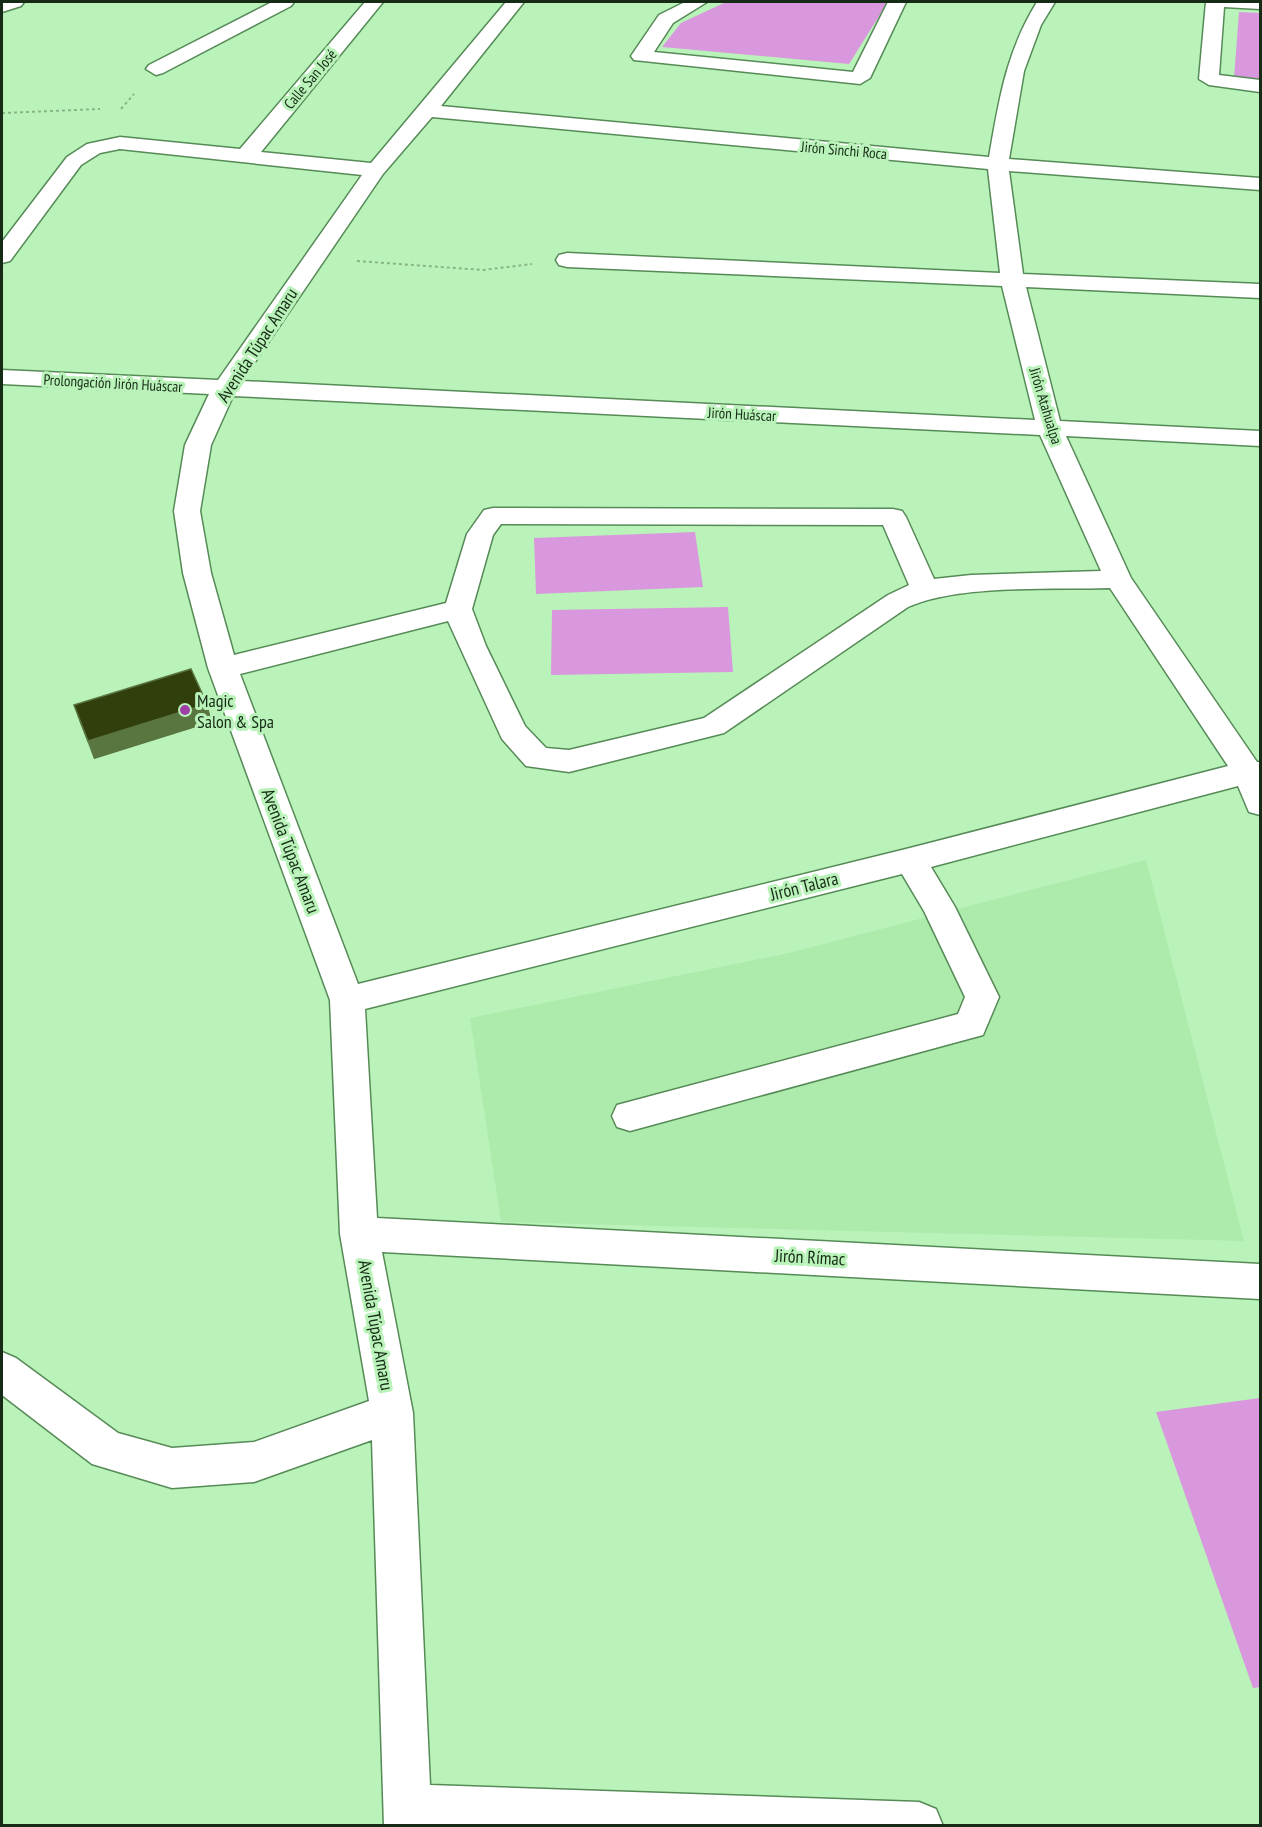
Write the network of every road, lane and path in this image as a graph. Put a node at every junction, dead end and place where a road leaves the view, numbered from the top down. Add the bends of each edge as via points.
1 (15, 2) edge
2 (285, 2) edge
3 (374, 2) edge
4 (515, 2) edge
5 (698, 2) edge
6 (897, 2) edge
7 (1046, 2) edge
8 (1215, 2) edge
9 (1224, 2) edge
10 (1260, 4) edge
11 (2, 7) edge
12 (156, 69) joint
13 (1260, 86) edge
14 (121, 108) junction
15 (427, 111) junction
16 (2, 113) edge
17 (120, 143) junction
18 (246, 156) junction
19 (998, 164) junction
20 (376, 170) junction
21 (1260, 184) edge
22 (2, 220) edge
23 (30, 222) junction
24 (2, 256) edge
25 (315, 258) junction
26 (567, 260) joint
27 (1012, 279) junction
28 (1260, 291) edge
29 (2, 377) edge
30 (224, 389) junction
31 (1050, 429) junction
32 (1260, 438) edge
33 (1118, 579) junction
34 (925, 589) junction
35 (458, 609) junction
36 (223, 668) junction
37 (1254, 772) edge
38 (1260, 804) edge
39 (910, 860) junction
40 (347, 1000) junction
41 (630, 1116) dead end
42 (359, 1234) junction
43 (1260, 1281) edge
44 (2, 1371) edge
45 (392, 1413) junction
46 (407, 1817) edge
47 (919, 1826) edge

1 - 11 street
2 - 12 street
3 - 18 street, Calle San José
4 - 15 street, Avenida Túpac Amaru
5 - 6 street via 666,19 640,56 860,78
7 - 19 street, Jirón Atahualpa via 1032,25 1014,71
8 - 13 street via 1209,78
9 - 10 street
12 - 14 path
14 - 16 path
14 - 17 path
15 - 19 street, Jirón Sinchi Roca
15 - 20 street, Avenida Túpac Amaru
17 - 18 street
17 - 23 street via 94,148 74,161
18 - 20 street
19 - 21 street, Jirón Sinchi Roca
19 - 27 street, Jirón Atahualpa
20 - 25 street, Avenida Túpac Amaru
22 - 23 street
23 - 24 street
25 - 26 path via 483,270
25 - 30 street, Avenida Túpac Amaru
26 - 27 street
27 - 28 street
27 - 31 street, Jirón Atahualpa
29 - 30 street, Prolongación Jirón Huáscar
30 - 31 street, Jirón Huáscar
30 - 36 street, Avenida Túpac Amaru via 198,445 187,511 197,573
31 - 32 street, Jirón Huáscar
31 - 33 street, Jirón Atahualpa
33 - 34 street
33 - 37 street, Jirón Atahualpa
34 - 35 street via 893,517 493,516 480,534
34 - 35 street via 898,601 713,726 569,761 537,758 513,732
35 - 36 street
36 - 40 street, Avenida Túpac Amaru
37 - 38 street, Jirón Atahualpa
37 - 39 street, Jirón Talara
39 - 40 street, Jirón Talara
39 - 41 street via 939,907 982,997 971,1025
40 - 42 street, Avenida Túpac Amaru
42 - 43 street, Jirón Rímac
42 - 45 street, Avenida Túpac Amaru
44 - 45 street via 107,1450 172,1468 254,1462
45 - 46 street, Avenida Túpac Amaru
46 - 47 street

